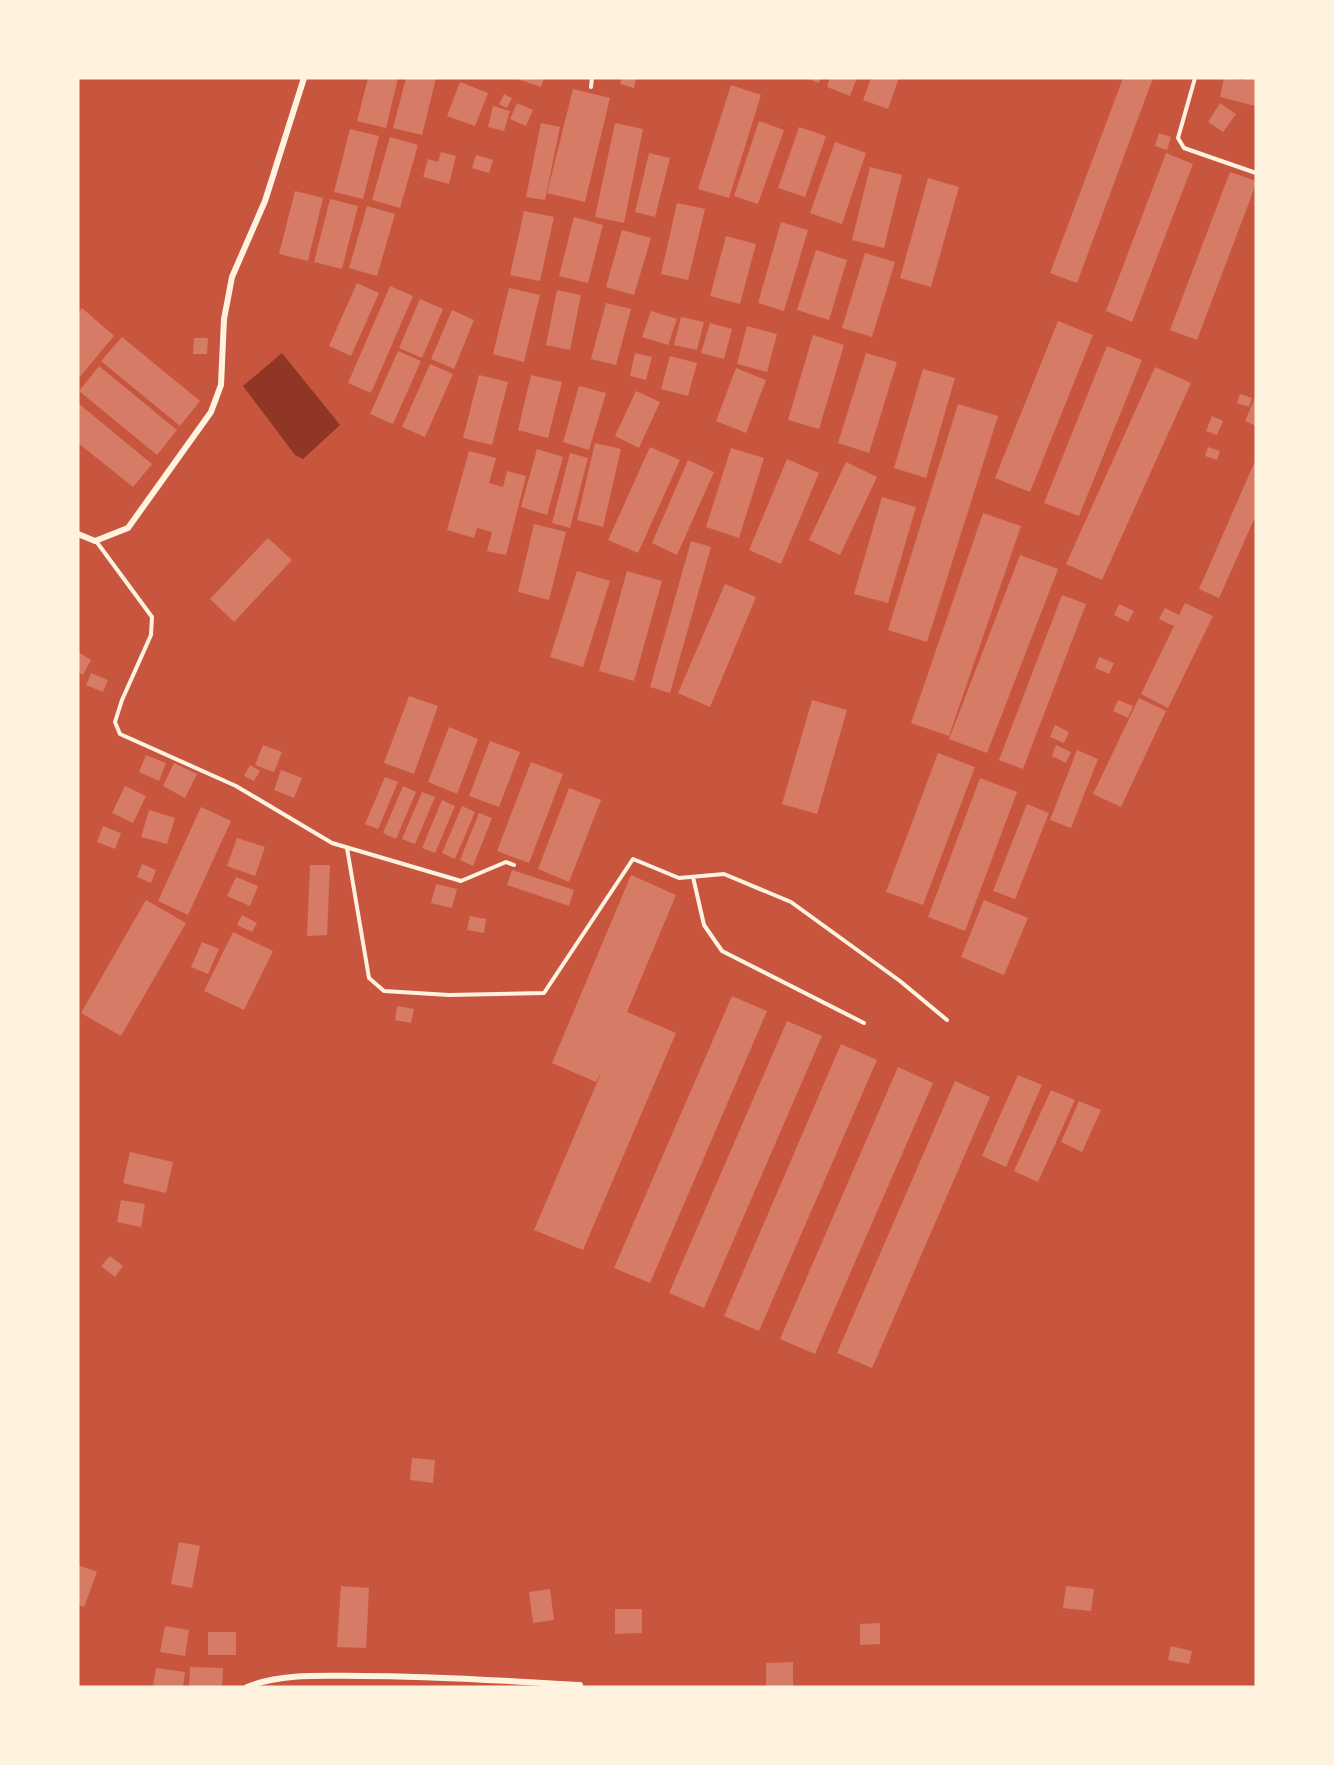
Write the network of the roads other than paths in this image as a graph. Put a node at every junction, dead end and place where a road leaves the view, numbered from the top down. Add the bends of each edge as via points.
1 (304, 78) edge
2 (592, 78) edge
3 (1194, 78) edge
4 (591, 87) dead end
5 (1256, 173) edge
6 (78, 534) edge
7 (95, 541) junction
8 (347, 848) junction
9 (514, 865) dead end
10 (693, 877) junction
11 (947, 1020) dead end
12 (864, 1023) dead end
13 (580, 1685) dead end
14 (247, 1687) edge

1 - 7 street via 265,201 232,277 224,319 221,385 211,412 128,528
2 - 4 lane
3 - 5 lane via 1178,138 1184,148
6 - 7 street
7 - 8 lane via 152,617 151,635 115,722 120,734 236,786
8 - 9 lane via 461,881 506,862
8 - 10 lane via 369,978 384,991 449,995 544,993 633,859 679,878
10 - 11 lane via 724,874 791,902
10 - 12 lane via 704,925 722,951
13 - 14 street via 430,1676 330,1676 281,1678

